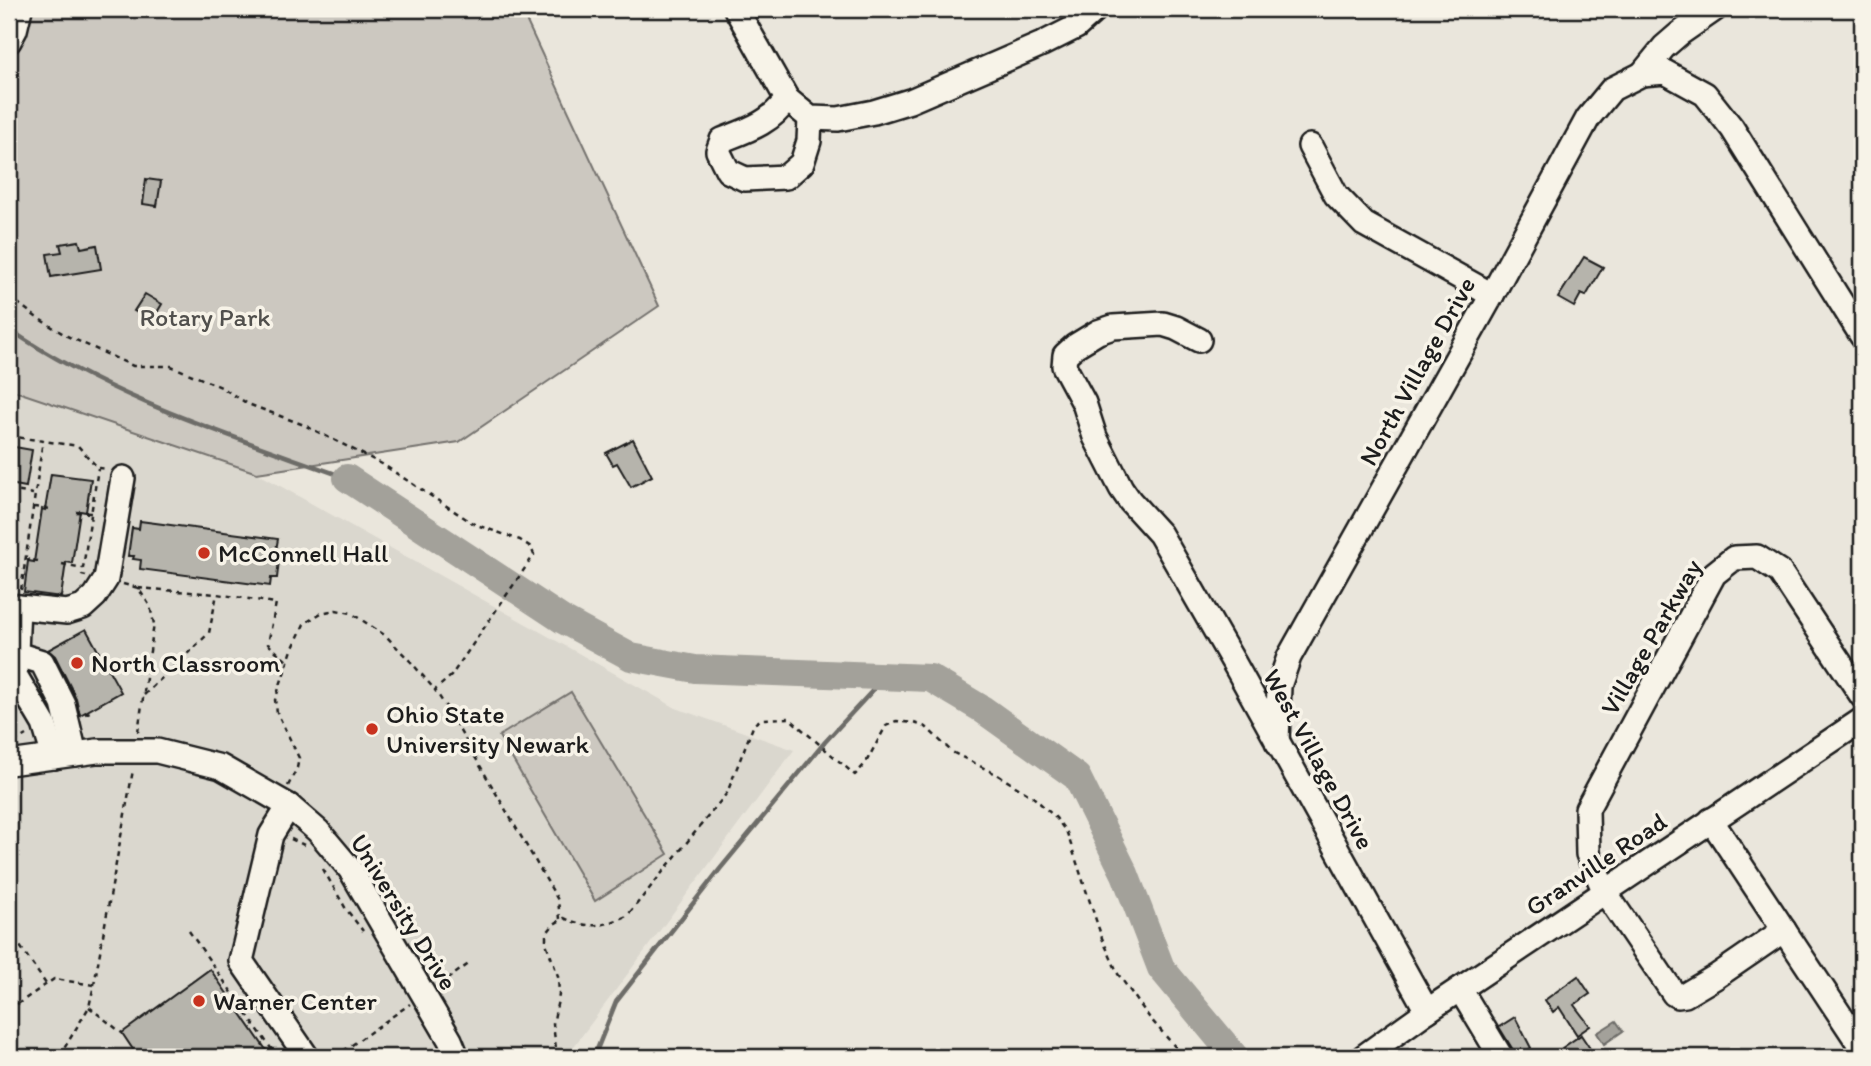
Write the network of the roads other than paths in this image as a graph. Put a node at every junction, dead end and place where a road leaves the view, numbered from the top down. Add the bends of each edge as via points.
1 (20, 9) edge
2 (736, 9) edge
3 (1096, 9) edge
4 (1715, 9) edge
5 (9, 41) edge
6 (1642, 74) junction
7 (787, 99) junction
8 (810, 118) junction
9 (1310, 146) dead end
10 (1492, 295) junction
11 (1862, 335) edge
12 (1199, 340) dead end
13 (118, 474) road end
14 (14, 606) edge
15 (1862, 696) edge
16 (1862, 720) edge
17 (1277, 742) junction
18 (64, 756) junction
19 (9, 763) edge
20 (289, 806) junction
21 (1711, 820) junction
22 (1605, 892) junction
23 (1784, 930) junction
24 (1460, 989) junction
25 (1427, 1011) junction
26 (1862, 1048) edge
27 (307, 1057) edge
28 (457, 1057) edge
29 (1363, 1057) edge
30 (1501, 1057) edge

1 - 5 street
2 - 7 street
3 - 8 street via 1076,27 1042,44 910,101 838,119
4 - 6 street via 1664,47
6 - 10 street, North Village Drive via 1612,89 1588,118
6 - 11 street, North Village Drive via 1665,72 1705,94 1732,128
7 - 8 street
7 - 8 street via 761,124 722,140 718,151 728,171 745,179 786,177 802,163
9 - 10 street via 1336,195 1364,224
10 - 17 street, North Village Drive via 1289,657 1279,686
12 - 17 street, West Village Drive via 1163,324 1113,327 1075,346 1065,355 1063,366 1084,403 1109,466 1130,501 1160,534
13 - 14 street via 106,579 95,596 83,607 67,612
14 - 18 street via 15,676
15 - 22 street, Village Parkway via 1780,572 1757,557 1734,558 1714,574 1587,809 1588,854
16 - 21 street, Granville Road
17 - 25 street, West Village Drive
18 - 19 street, University Drive
18 - 20 street, University Drive via 156,751 221,767
20 - 27 street via 271,835 241,961
20 - 28 street, University Drive via 350,869
21 - 22 street, Granville Road
21 - 23 street
22 - 23 street, Village Parkway via 1678,996 1717,976
22 - 24 street, Granville Road
23 - 26 street
24 - 25 street, Granville Road
24 - 30 street
25 - 29 street, Granville Road

